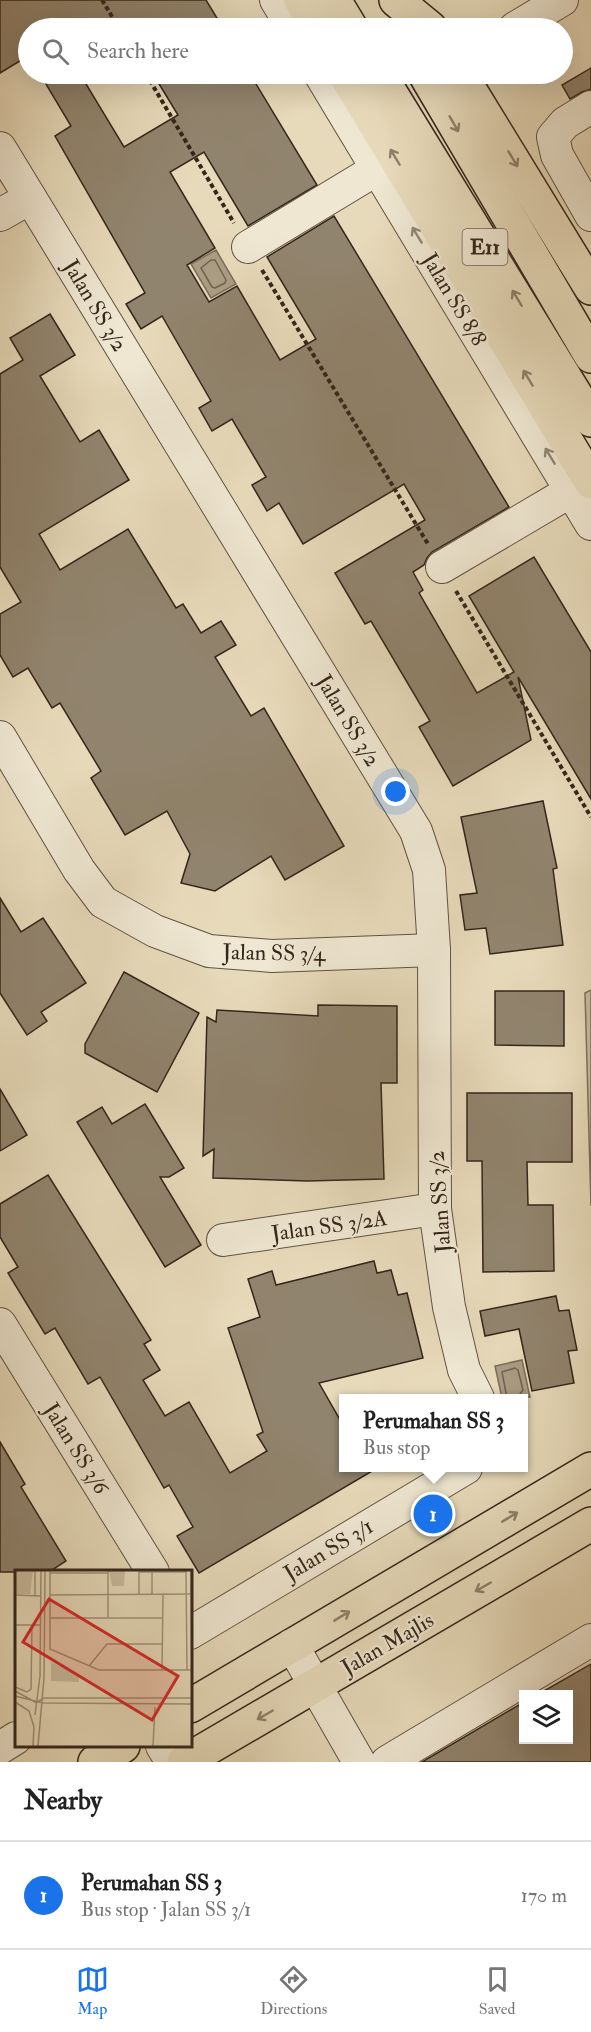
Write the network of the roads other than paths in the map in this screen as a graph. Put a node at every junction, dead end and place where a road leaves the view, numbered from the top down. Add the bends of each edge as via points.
1 (276, 0) edge
2 (301, 0) edge
3 (334, 0) edge
4 (382, 0) edge
5 (396, 0) edge
6 (562, 0) edge
7 (287, 18) edge
8 (312, 18) edge
9 (345, 18) edge
10 (392, 18) edge
11 (419, 18) edge
12 (532, 18) edge
13 (326, 84) edge
14 (351, 84) edge
15 (385, 84) edge
16 (431, 84) edge
17 (466, 84) edge
18 (591, 107) edge
19 (0, 148) edge
20 (377, 169) junction
21 (30, 198) junction
22 (0, 215) edge
23 (591, 215) edge
24 (248, 247) road end
25 (591, 288) edge
26 (591, 356) edge
27 (591, 420) edge
28 (581, 487) edge
29 (591, 524) edge
30 (441, 567) road end
31 (0, 737) edge
32 (434, 950) junction
33 (435, 1209) junction
34 (223, 1240) dead end
35 (0, 1324) edge
36 (476, 1394) edge
37 (591, 1469) edge
38 (458, 1472) edge
39 (591, 1524) edge
40 (152, 1570) edge
41 (192, 1631) edge
42 (591, 1640) edge
43 (292, 1646) junction
44 (315, 1685) junction
45 (192, 1705) edge
46 (15, 1739) edge
47 (121, 1747) edge
48 (163, 1747) edge
49 (0, 1748) edge
50 (96, 1762) edge
51 (172, 1762) edge
52 (184, 1762) edge
53 (358, 1762) edge
54 (387, 1762) edge

1 - 7 street
2 - 8 main road
3 - 9 main road
4 - 10 main road
5 - 11 main road
6 - 12 street
13 - 20 street, Jalan SS 8/8
28 -> 14 main road
27 -> 15 main road, E11
16 -> 26 main road, E11
17 -> 25 main road
18 - 23 street via 557,129 553,137 557,155
19 - 21 street, Jalan SS 3/2
20 - 24 street
28 -> 20 street, Jalan SS 8/8
21 - 22 street
21 - 32 street, Jalan SS 3/2 via 416,831 429,870
28 - 29 street, Jalan SS 8/8
28 - 30 street
31 - 32 street, Jalan SS 3/4 via 79,870 103,902 155,930 209,951 272,956
32 - 33 street, Jalan SS 3/2
33 - 34 street, Jalan SS 3/2A
33 - 36 street, Jalan SS 3/2 via 449,1307 464,1370
35 - 40 street, Jalan SS 3/6
43 -> 37 main road, Jalan Majlis
38 - 41 street, Jalan SS 3/1
39 -> 44 main road, Jalan Majlis
42 - 54 street
43 - 44 street
43 - 45 main road, Jalan Majlis
44 -> 52 main road, Jalan Majlis
44 - 53 street
46 - 49 street
47 - 50 main road
48 - 51 street

